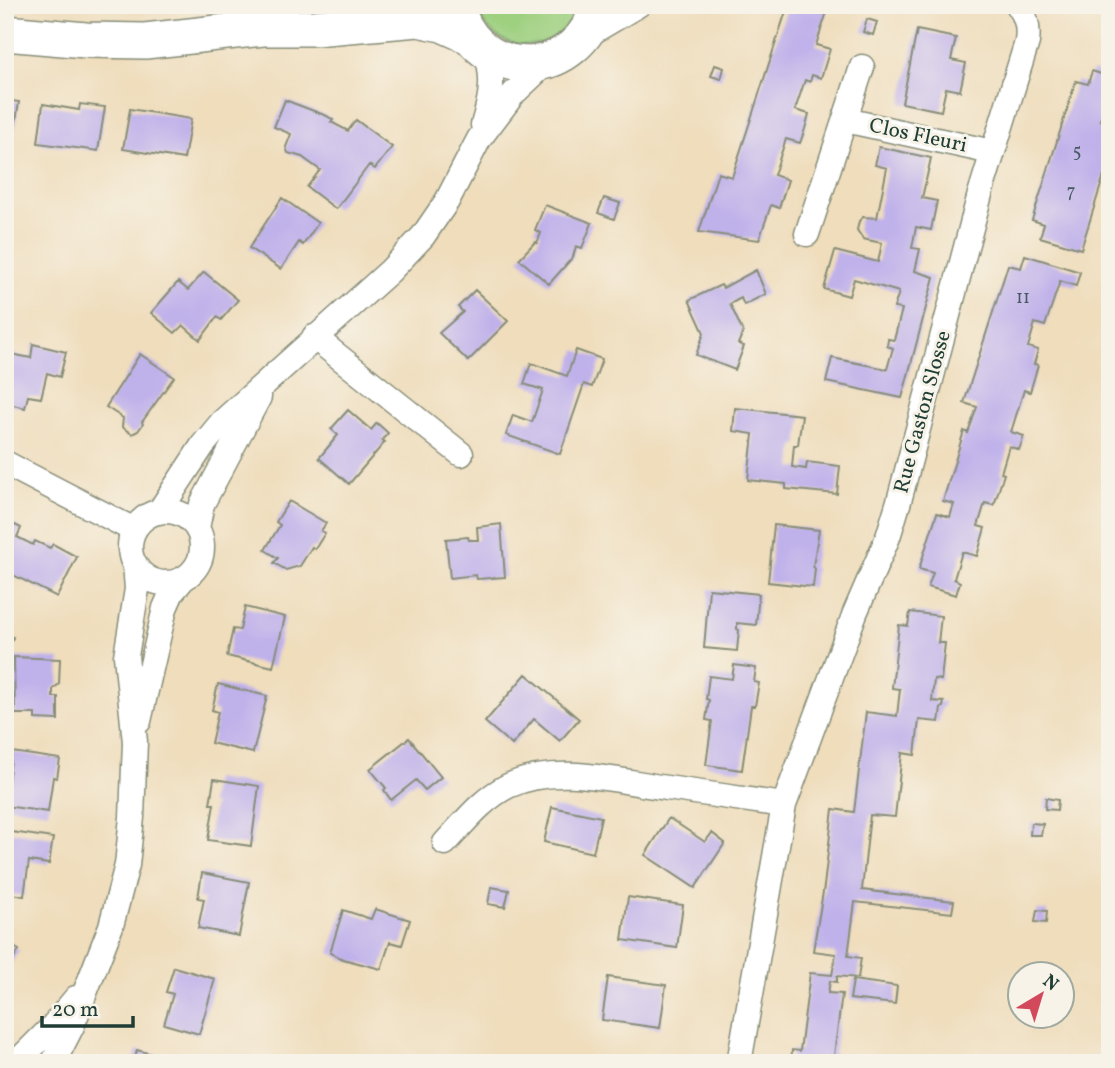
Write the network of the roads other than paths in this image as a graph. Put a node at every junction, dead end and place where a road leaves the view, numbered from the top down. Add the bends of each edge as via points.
1 (326, 5) edge
2 (598, 5) edge
3 (638, 5) edge
4 (1023, 7) edge
5 (263, 28) junction
6 (470, 31) edge
7 (5, 33) edge
8 (584, 37) junction
9 (548, 61) junction
10 (862, 67) dead end
11 (845, 120) junction
12 (479, 139) junction
13 (992, 152) junction
14 (807, 234) dead end
15 (314, 337) junction
16 (275, 373) junction
17 (461, 454) dead end
18 (5, 463) edge
19 (159, 512) junction
20 (197, 528) junction
21 (134, 530) junction
22 (135, 564) junction
23 (184, 578) junction
24 (135, 742) junction
25 (784, 805) junction
26 (444, 844) dead end
27 (88, 981) junction
28 (16, 1063) edge
29 (53, 1063) edge
30 (739, 1063) edge

1 - 5 street
2 - 8 street
3 - 8 street
4 - 13 street, Rue Gaston Slosse via 1027,42
5 - 6 street via 314,29 418,19
5 - 7 street via 145,41
6 - 9 street via 516,64
6 - 12 street via 492,68 492,89
8 - 9 street via 568,52
9 - 12 street via 513,93
10 - 11 street, Clos Fleuri
11 - 13 street, Clos Fleuri
11 - 14 street, Clos Fleuri
12 - 15 street via 423,236
13 - 25 street, Rue Gaston Slosse via 888,537
15 - 16 street
15 - 17 street
16 - 19 street via 212,433
16 - 20 street via 207,493
18 - 21 street
19 - 20 street via 184,515
19 - 21 street
20 - 23 street via 202,540 200,558
21 - 22 street via 131,548
22 - 23 street via 154,580
22 - 24 street via 137,589 126,668
23 - 24 street via 165,608
24 - 27 street via 127,864
25 - 26 street via 550,776 498,791
25 - 30 street, Rue Gaston Slosse
27 - 28 street via 64,1014
27 - 29 street

